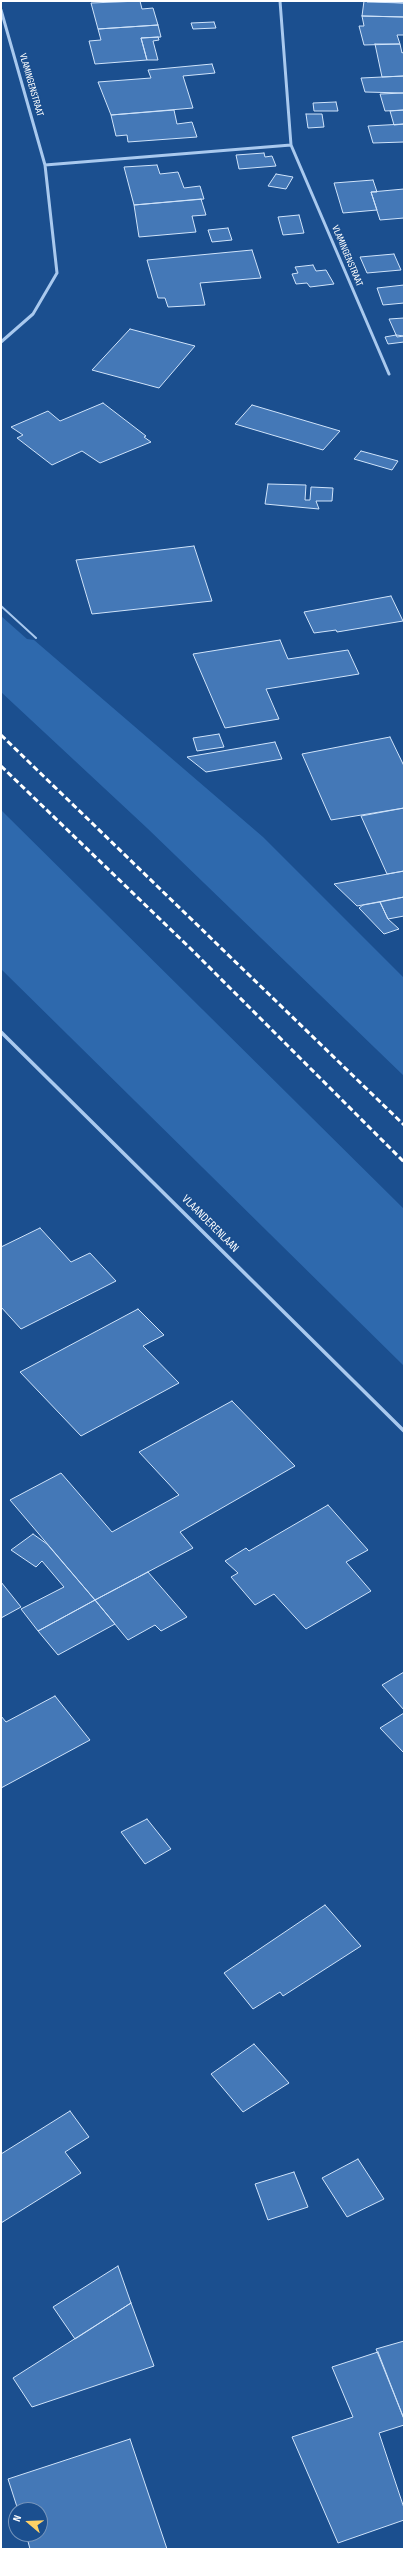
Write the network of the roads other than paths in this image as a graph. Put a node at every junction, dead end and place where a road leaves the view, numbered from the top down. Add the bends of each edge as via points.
1 (280, 1) edge
2 (1, 10) edge
3 (291, 145) junction
4 (45, 165) junction
5 (1, 342) edge
6 (389, 374) dead end
7 (1, 606) edge
8 (36, 638) dead end
9 (1, 1032) edge
10 (404, 1431) edge

1 - 3 street, VLAMINGENSTRAAT
2 - 4 street, VLAMINGENSTRAAT
3 - 4 street
3 - 6 street, VLAMINGENSTRAAT
4 - 5 street, VLAMINGENSTRAAT via 57,273 33,314
7 - 8 lane
9 - 10 street, VLAANDERENLAAN

